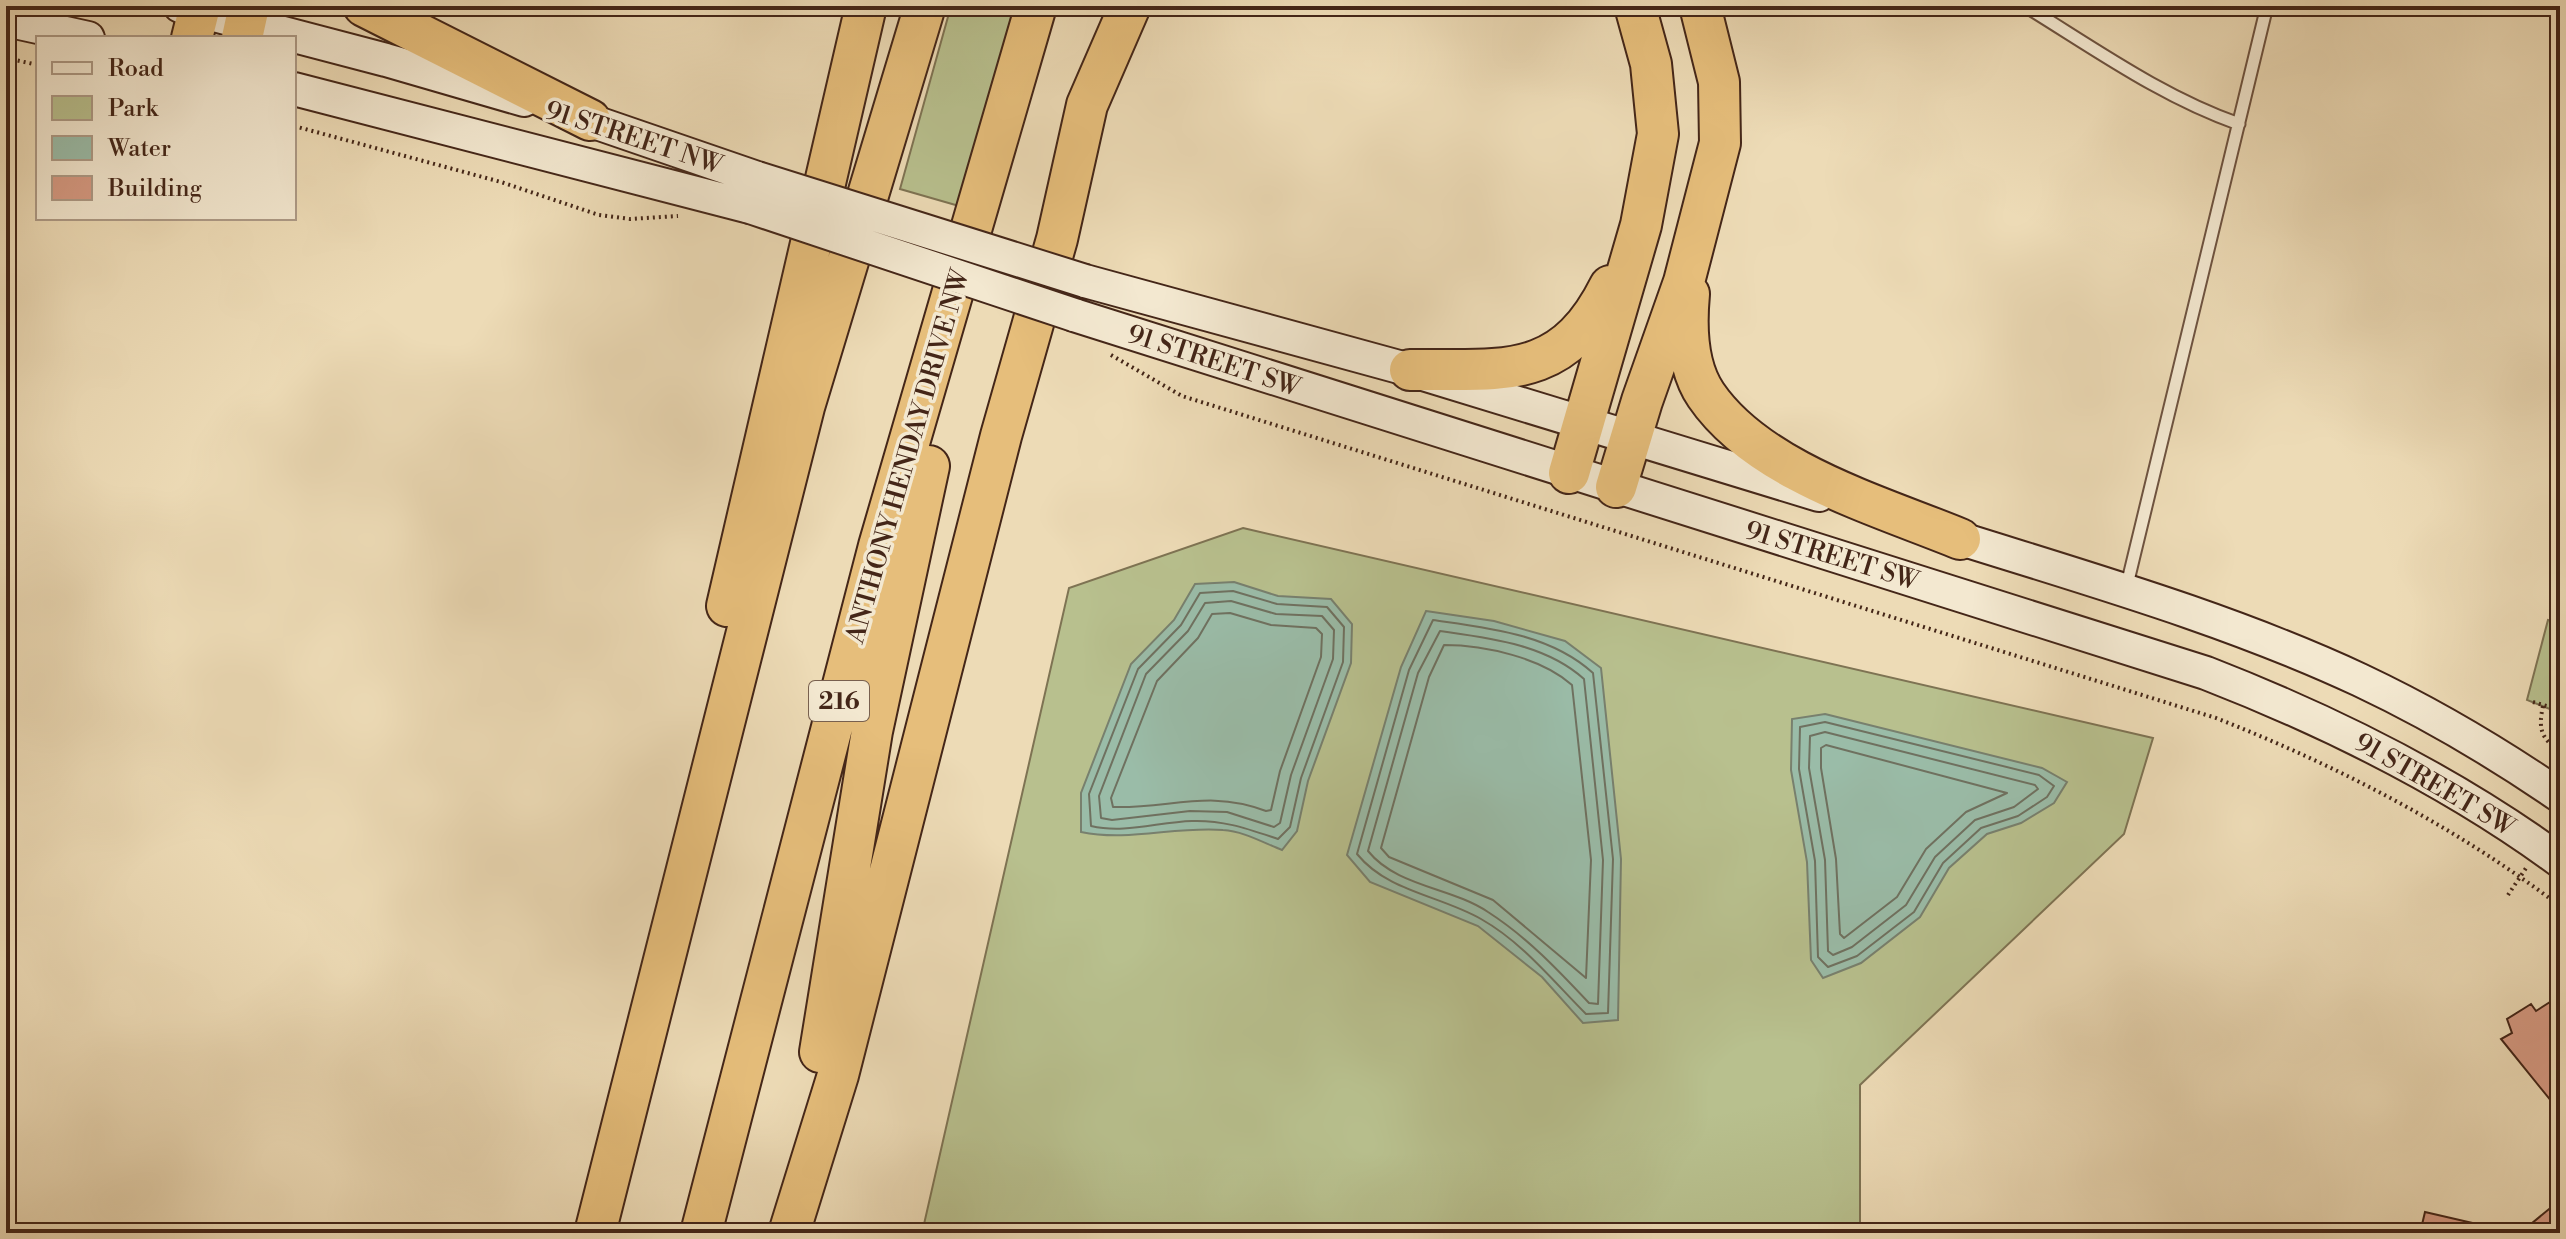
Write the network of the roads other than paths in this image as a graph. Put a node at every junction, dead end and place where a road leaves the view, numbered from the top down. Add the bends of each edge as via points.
1 (364, 6) edge
2 (866, 6) edge
3 (925, 6) edge
4 (1036, 6) edge
5 (1130, 6) edge
6 (1635, 6) edge
7 (1700, 6) edge
8 (2025, 6) edge
9 (2267, 6) edge
10 (192, 15) edge
11 (6, 20) edge
12 (245, 22) edge
13 (79, 36) edge
14 (296, 89) edge
15 (590, 120) junction
16 (2239, 124) junction
17 (986, 171) junction
18 (754, 192) junction
19 (1700, 218) junction
20 (1641, 225) junction
21 (1085, 281) joint
22 (1074, 315) joint
23 (1410, 370) junction
24 (1583, 423) junction
25 (1630, 438) junction
26 (1569, 473) junction
27 (1616, 487) junction
28 (1960, 539) junction
29 (2125, 593) junction
30 (2560, 796) edge
31 (2550, 854) edge
32 (687, 880) junction
33 (595, 1233) edge
34 (701, 1233) edge
35 (789, 1233) edge

1 - 15 highway
2 - 32 highway via 710,676
3 - 32 highway via 804,407
4 - 17 highway, ANTHONY HENDAY DRIVE NW / 216
5 - 35 highway via 1087,105 1057,239 1001,436 838,1075
6 - 20 highway via 1651,64 1658,134
7 - 19 highway via 1719,82 1720,143
8 - 16 lane via 2159,89
9 - 16 lane
10 - 12 main road, 91 STREET NW
11 - 13 main road
12 - 15 main road, 91 STREET NW
14 - 18 main road, 91 STREET NW
15 - 18 main road, 91 STREET NW
16 - 29 lane
17 - 34 highway, ANTHONY HENDAY DRIVE NW / 216 via 879,546
17 - 35 highway via 957,356 910,543 872,731
18 - 21 main road, 91 STREET NW, bridge
18 - 22 main road, 91 STREET NW, bridge
19 - 25 highway via 1684,282
19 - 28 highway via 1687,339 1705,393 1744,437 1816,480
20 - 23 highway via 1594,318 1564,348 1523,367
20 - 24 highway
21 - 23 main road, 91 STREET SW
22 - 26 main road, 91 STREET SW
23 - 24 main road, 91 STREET SW
24 - 25 main road, 91 STREET SW
24 - 26 highway
25 - 27 highway
25 - 28 main road, 91 STREET SW
26 - 27 main road, 91 STREET SW
27 - 31 main road, 91 STREET SW via 2220,678 2393,756
28 - 29 main road, 91 STREET SW
29 - 30 main road, 91 STREET SW via 2241,631 2360,680 2440,721
32 - 33 highway

